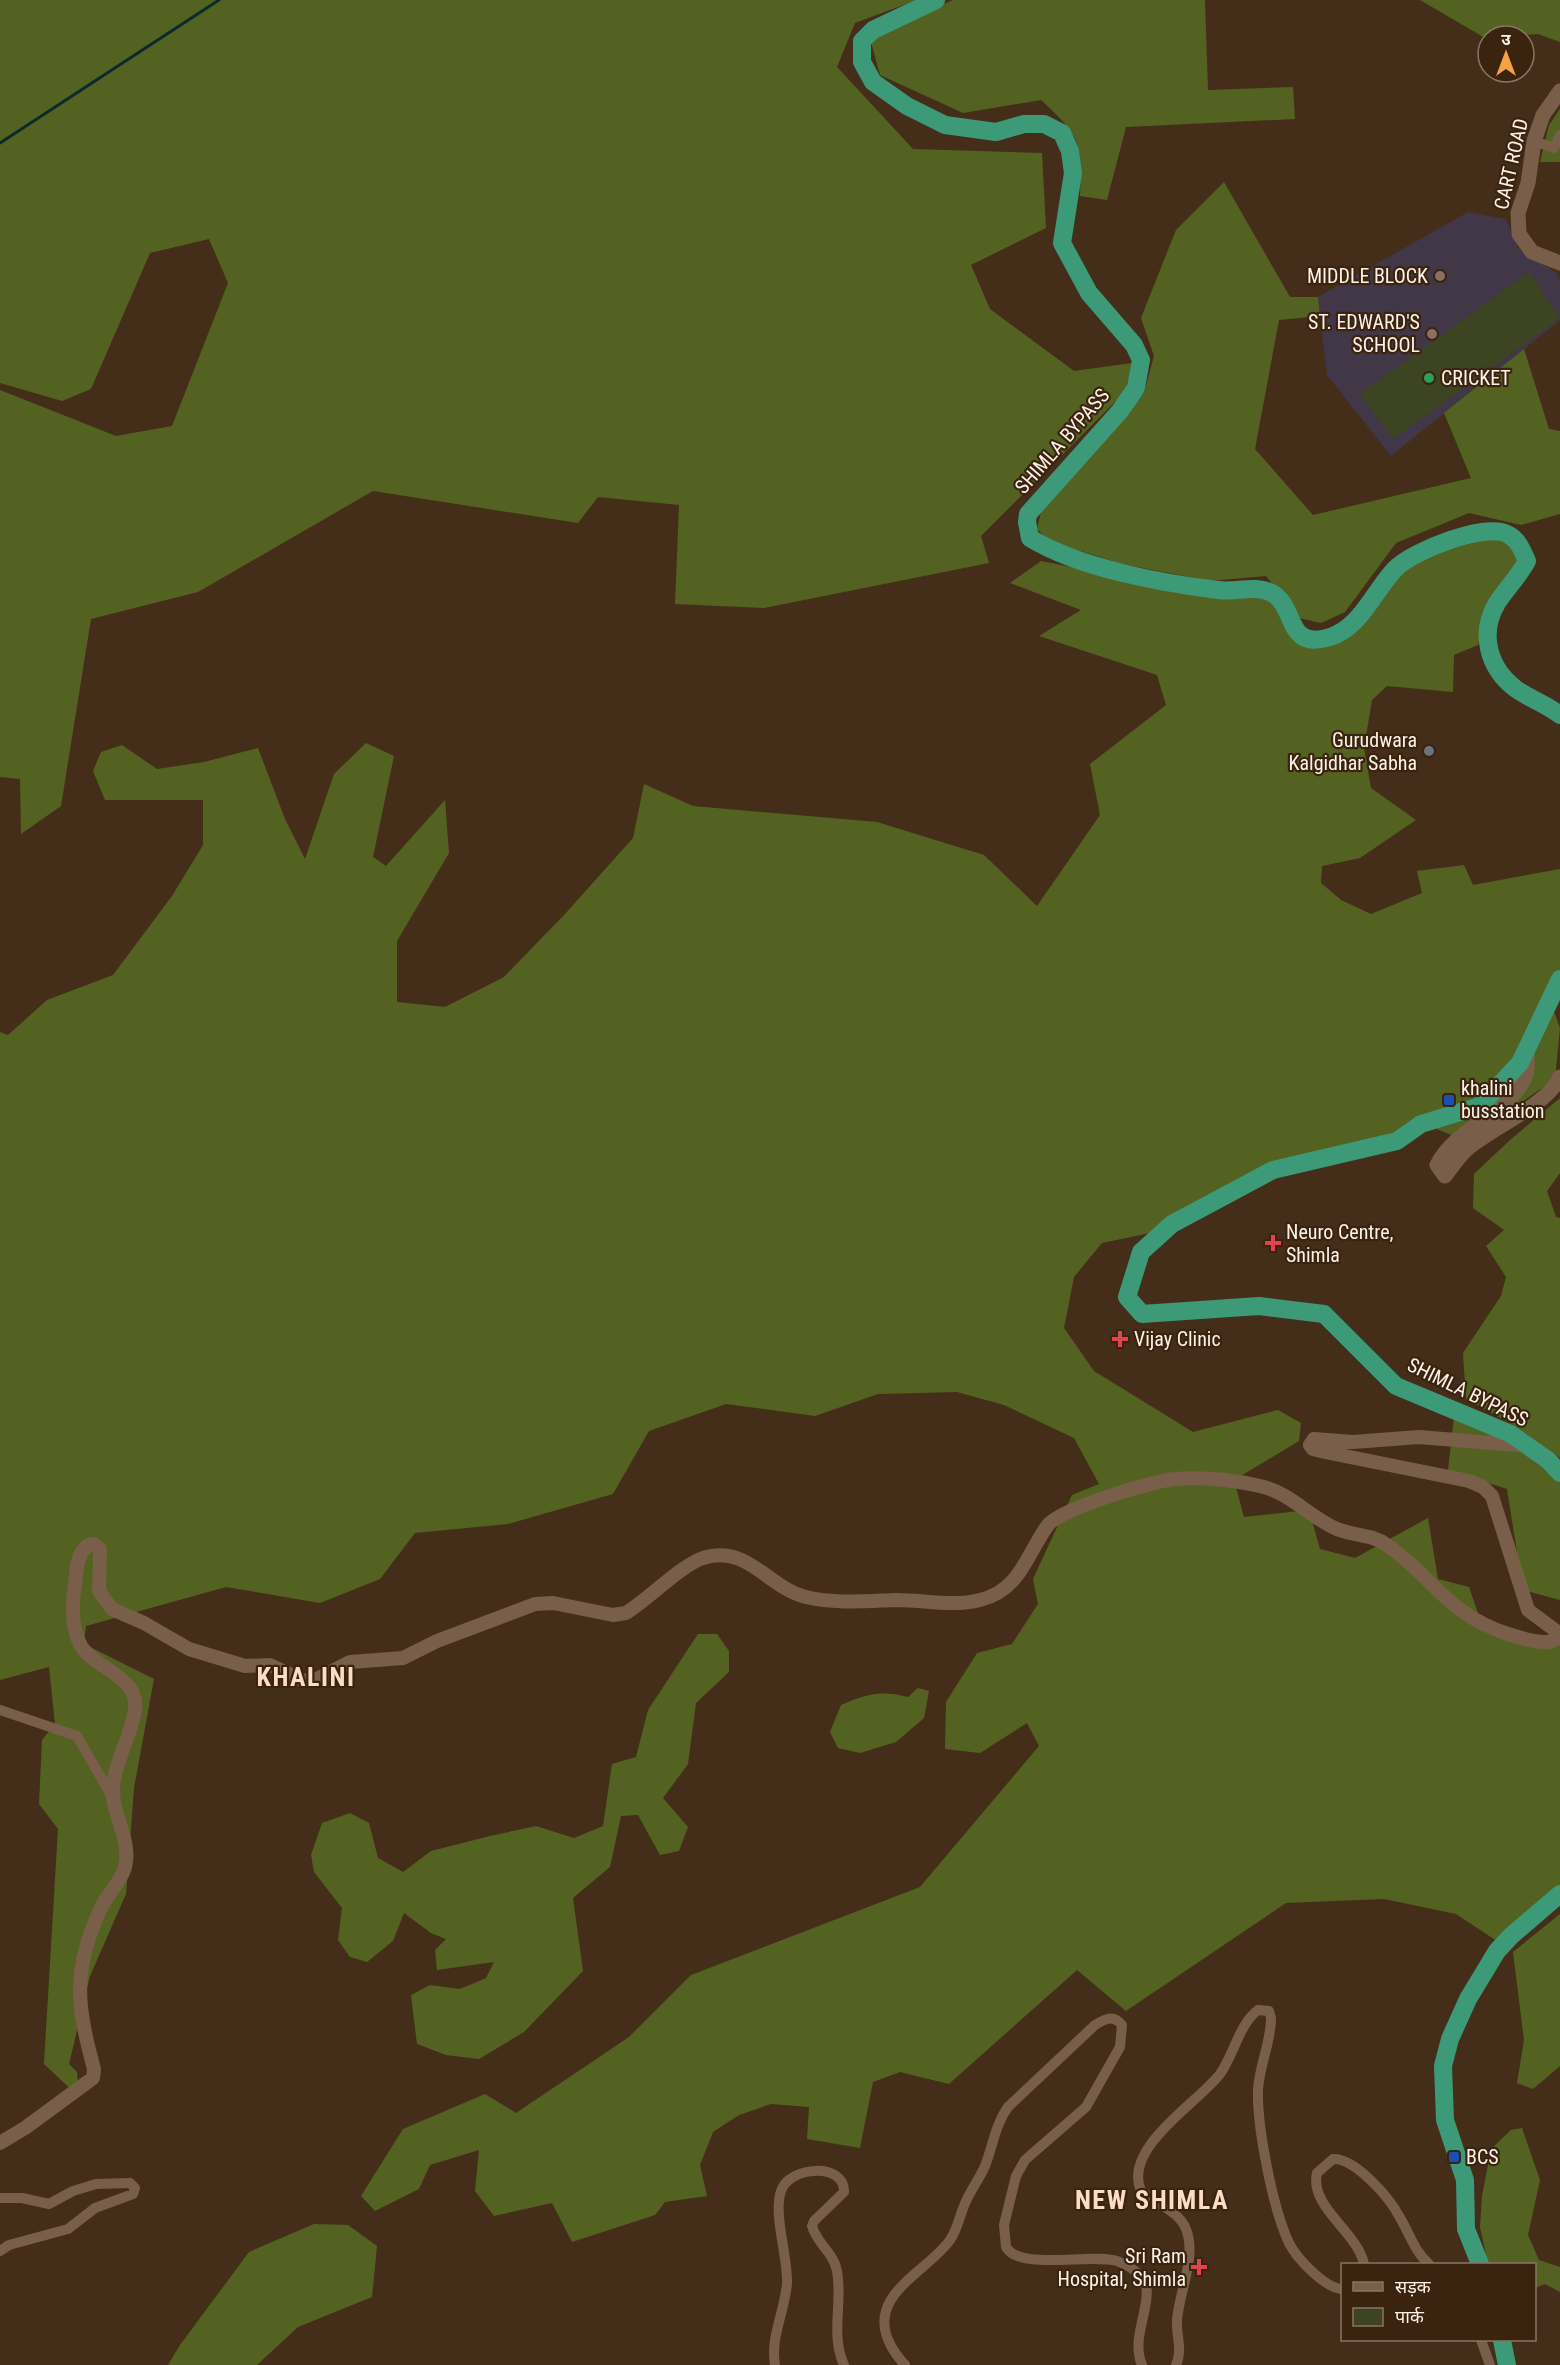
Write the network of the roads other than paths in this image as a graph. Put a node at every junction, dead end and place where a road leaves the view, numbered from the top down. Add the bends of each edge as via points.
1 (936, 0) edge
2 (1560, 91) edge
3 (1560, 135) edge
4 (1534, 141) junction
5 (1560, 264) edge
6 (1560, 715) edge
7 (1560, 980) edge
8 (1527, 1049) junction
9 (1560, 1077) edge
10 (1528, 1446) junction
11 (1560, 1473) edge
12 (0, 1710) edge
13 (114, 1800) junction
14 (1560, 1894) edge
15 (0, 2143) edge
16 (0, 2198) edge
17 (0, 2251) edge
18 (1363, 2263) edge
19 (1427, 2263) edge
20 (1479, 2263) edge
21 (1341, 2289) edge
22 (1481, 2341) edge
23 (1502, 2341) edge
24 (775, 2365) edge
25 (844, 2365) edge
26 (905, 2365) edge
27 (1142, 2365) edge
28 (1176, 2365) edge
29 (1490, 2365) edge
30 (1507, 2365) edge

1 - 6 highway, SHIMLA BYPASS via 873,30 862,41 862,62 873,82 907,106 945,125 996,132 1023,124 1044,124 1062,133 1073,173 1062,243 1089,293 1134,345 1141,360 1136,388 1120,411 1028,514 1030,538 1051,551 1107,568 1221,591 1253,588 1274,594 1290,616 1294,631 1307,639 1330,637 1352,624 1395,568 1416,552 1468,536 1508,533 1520,544 1527,561 1488,621 1487,642 1495,666 1515,688
2 - 4 main road, CART ROAD via 1543,115
3 - 4 street via 1554,147
4 - 5 main road, CART ROAD via 1528,183 1518,213 1519,234 1532,252
7 - 8 highway, SHIMLA BYPASS
8 - 9 main road via 1526,1074 1514,1093 1485,1121 1445,1149 1437,1165 1445,1176 1465,1151 1528,1108
8 - 10 highway, SHIMLA BYPASS via 1520,1063 1480,1106 1421,1124 1397,1141 1274,1170 1172,1224 1141,1252 1127,1297 1142,1314 1258,1306 1324,1314 1396,1386 1511,1434
10 - 11 highway, SHIMLA BYPASS
10 - 13 street via 1419,1437 1353,1442 1317,1439 1310,1445 1330,1453 1469,1481 1490,1492 1528,1610 1556,1631 1556,1639 1545,1643 1468,1618 1382,1541 1332,1527 1278,1491 1216,1481 1167,1479 1059,1517 1047,1526 1030,1558 1007,1586 980,1600 859,1602 809,1598 778,1586 746,1560 714,1556 695,1562 626,1613 614,1615 553,1603 535,1604 403,1658 350,1662 310,1682 270,1665 245,1666 189,1649 112,1610 99,1591 100,1549 90,1544 77,1565 73,1609 77,1635 88,1654 131,1689 135,1703 115,1777
12 - 13 street via 77,1736
13 - 15 street via 126,1843 125,1869 102,1905 86,1944 79,1998 93,2078
14 - 20 highway via 1497,1951 1468,1999 1443,2066 1445,2120 1465,2180 1466,2229
16 - 17 street via 49,2204 64,2194 96,2184 130,2183 135,2188 133,2194 95,2208 68,2229
18 - 19 street via 1352,2238 1316,2192 1317,2173 1333,2159 1350,2162 1394,2207 1416,2250
21 - 28 street via 1326,2285 1290,2245 1279,2213 1264,2148 1258,2098 1271,2026 1270,2013 1261,2009 1250,2017 1231,2058 1212,2084 1156,2135 1138,2175 1141,2191 1177,2216 1186,2229 1189,2258 1179,2301 1180,2351
22 - 29 street
23 - 30 highway
24 - 25 street via 774,2344 787,2284 781,2189 792,2177 815,2170 838,2179 844,2188 844,2193 812,2226 835,2263 837,2340
26 - 27 street via 887,2338 886,2310 950,2240 1008,2107 1095,2025 1110,2018 1122,2025 1120,2047 1086,2107 1024,2160 1010,2194 1004,2225 1006,2247 1020,2258 1109,2259 1145,2278 1138,2344

